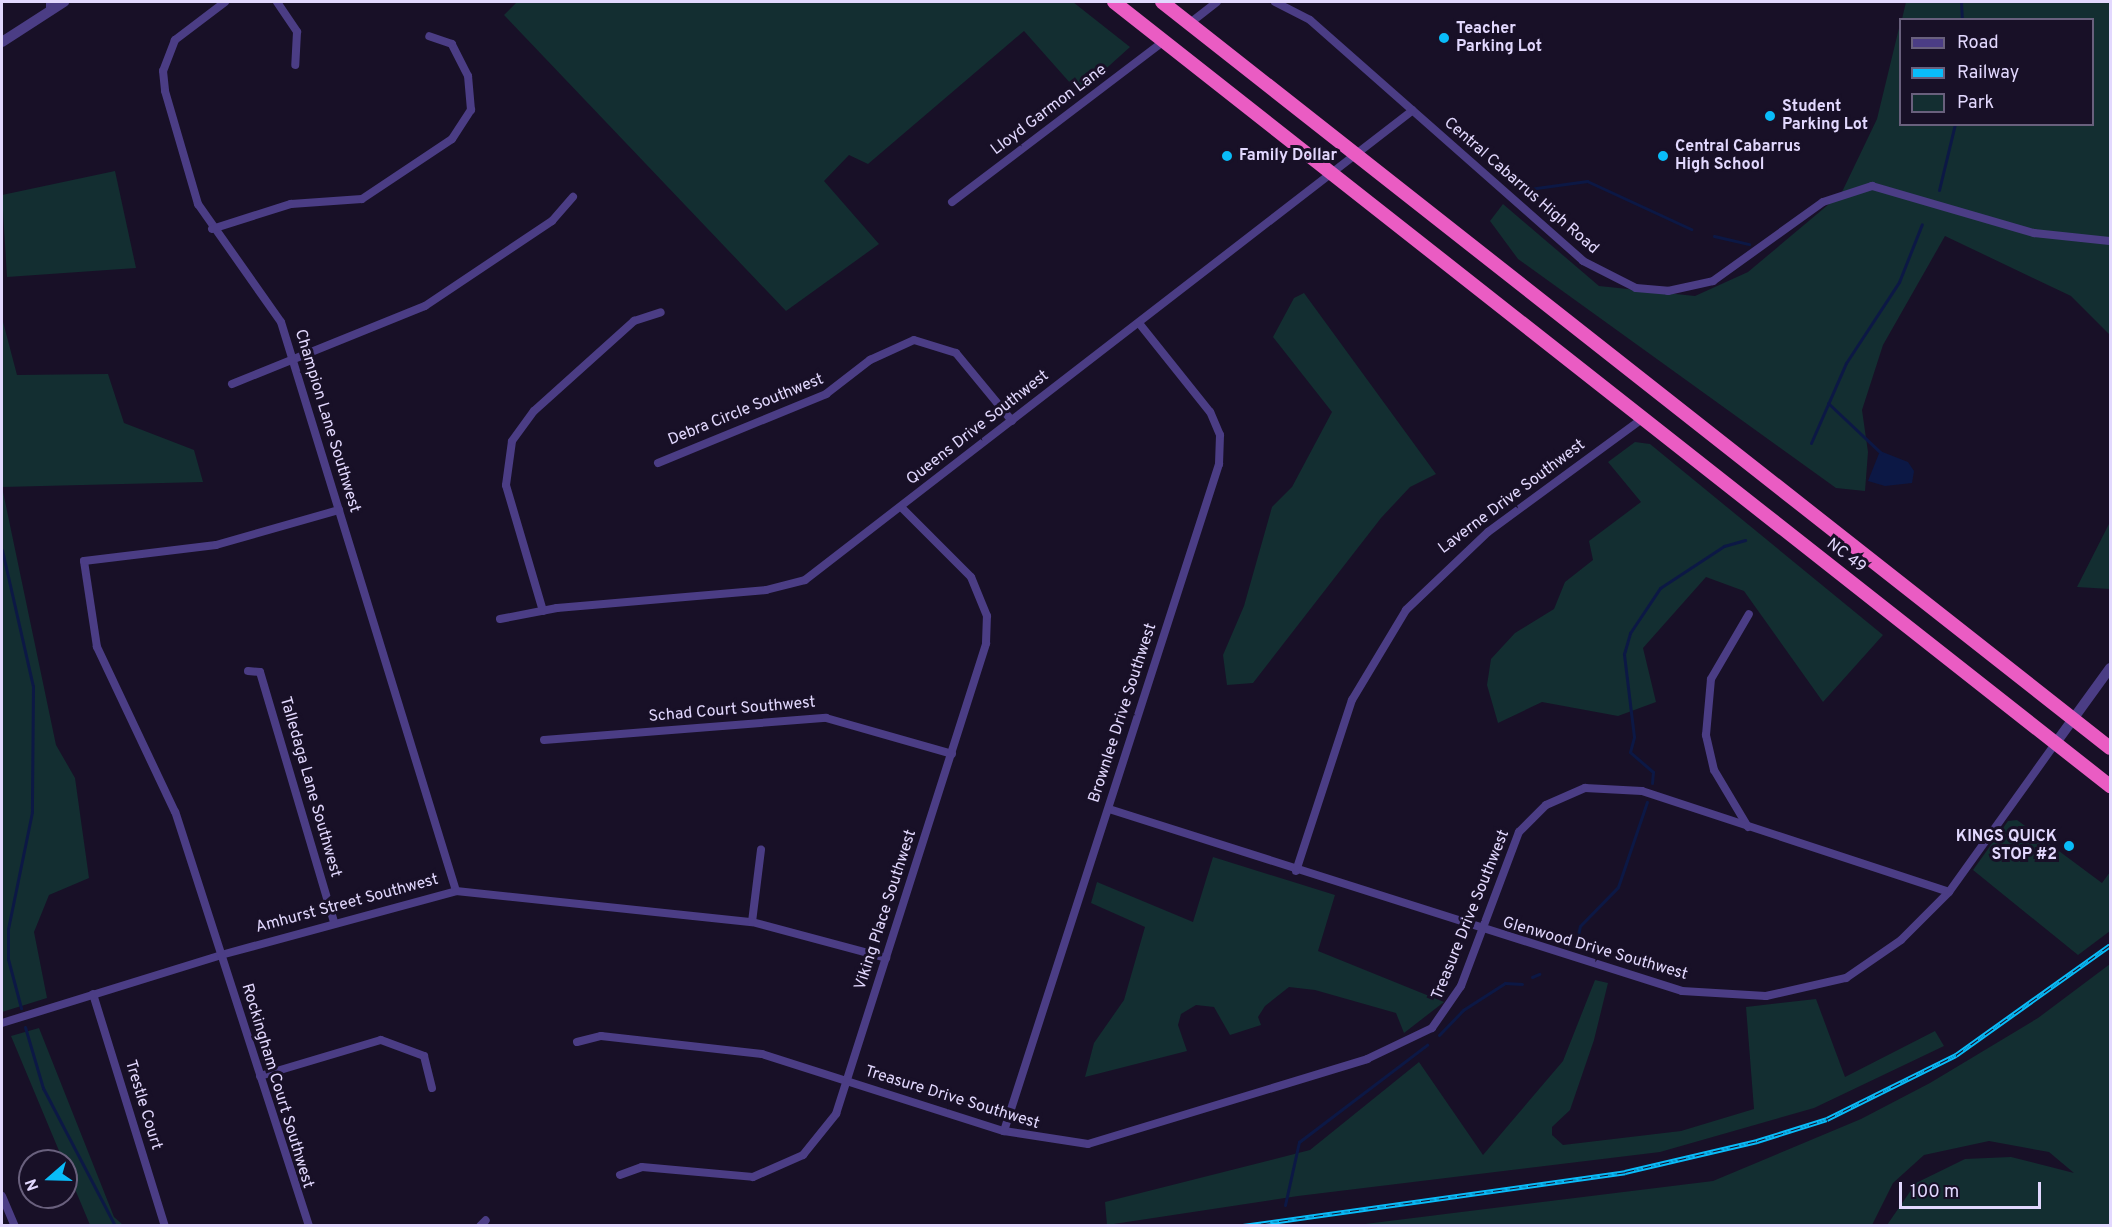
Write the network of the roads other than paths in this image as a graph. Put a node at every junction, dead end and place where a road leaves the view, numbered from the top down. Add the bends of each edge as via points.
1 (64, 2) edge
2 (225, 2) edge
3 (277, 2) edge
4 (1113, 2) edge
5 (1162, 2) edge
6 (1216, 2) edge
7 (1275, 2) edge
8 (50, 6) edge
9 (1190, 23) junction
10 (429, 36) dead end
11 (1164, 41) junction
12 (2, 42) edge
13 (295, 65) dead end
14 (1413, 110) junction
15 (1354, 154) junction
16 (1332, 173) junction
17 (573, 197) dead end
18 (952, 202) dead end
19 (212, 228) junction
20 (2110, 241) edge
21 (662, 312) dead end
22 (1139, 323) junction
23 (292, 361) junction
24 (232, 384) dead end
25 (1642, 418) junction
26 (1012, 421) junction
27 (658, 463) dead end
28 (901, 507) junction
29 (339, 510) junction
30 (543, 611) junction
31 (1749, 614) dead end
32 (500, 619) dead end
33 (2110, 668) edge
34 (248, 670) dead end
35 (2073, 719) junction
36 (544, 740) dead end
37 (2055, 744) junction
38 (2110, 748) edge
39 (952, 754) junction
40 (2110, 786) edge
41 (1109, 809) junction
42 (1748, 827) junction
43 (760, 850) dead end
44 (1296, 871) junction
45 (456, 891) junction
46 (1949, 892) junction
47 (334, 922) junction
48 (752, 922) junction
49 (1480, 931) junction
50 (221, 954) junction
51 (886, 958) junction
52 (93, 994) junction
53 (2, 1023) edge
54 (578, 1042) dead end
55 (260, 1076) junction
56 (847, 1082) junction
57 (432, 1088) dead end
58 (1004, 1131) junction
59 (620, 1175) dead end
60 (2, 1196) edge
61 (15, 1226) edge
62 (165, 1226) edge
63 (309, 1226) edge

1 - 8 street
2 - 19 street, Champion Lane Southwest via 175,40 163,71 198,204
3 - 13 street via 297,32
4 - 11 highway, NC 49
5 - 9 highway, NC 49
6 - 9 street
7 - 14 street, Central Cabarrus High Road via 1310,21
8 - 12 street
9 - 15 highway, NC 49
10 - 19 street via 452,45 468,76 471,110 452,139 362,199 291,204
11 - 16 highway, NC 49
11 - 18 street, Lloyd Garmon Lane
14 - 15 street, Queens Drive Southwest
14 - 20 street, Central Cabarrus High Road via 1583,261 1636,288 1668,291 1713,281 1823,202 1872,186 2034,233
15 - 16 street, Queens Drive Southwest
15 - 35 highway, NC 49
16 - 22 street, Queens Drive Southwest
16 - 25 highway, NC 49 / NC 49
17 - 23 street via 552,221 425,306
19 - 23 street, Champion Lane Southwest via 281,322
21 - 30 street via 634,321 534,411 512,441 506,485
22 - 26 street, Queens Drive Southwest
22 - 41 street, Brownlee Drive Southwest via 1210,412 1221,449
23 - 24 street
23 - 29 street, Champion Lane Southwest
25 - 37 highway, NC 49 / NC 49
25 - 44 street, Laverne Drive Southwest via 1464,551 1406,610 1352,700
26 - 27 street, Debra Circle Southwest via 956,353 914,340 870,360 826,394
26 - 28 street, Queens Drive Southwest
28 - 30 street, Queens Drive Southwest via 814,575 783,588
28 - 39 street, Viking Place Southwest via 970,577 987,616 982,663
29 - 45 street, Champion Lane Southwest
29 - 50 street, Rockingham Court Southwest via 216,545 84,561 97,647 175,812
30 - 32 street, Queens Drive Southwest
31 - 42 street via 1712,679 1706,735 1714,770
33 - 35 street
34 - 47 street, Talledaga Lane Southwest via 260,672
35 - 37 street
35 - 38 highway, NC 49
36 - 39 street, Schad Court Southwest via 826,717
37 - 40 highway, NC 49 / NC 49
37 - 46 street, Glenwood Drive Southwest
39 - 51 street, Viking Place Southwest
41 - 44 street, Glenwood Drive Southwest
41 - 58 street, Brownlee Drive Southwest
42 - 46 street, Treasure Drive Southwest
42 - 49 street, Treasure Drive Southwest via 1642,791 1603,787 1572,792 1537,812 1519,832
43 - 48 street
44 - 49 street, Glenwood Drive Southwest
45 - 47 street, Amhurst Street Southwest
45 - 48 street, Amhurst Street Southwest
46 - 49 street, Glenwood Drive Southwest via 1894,946 1846,978 1766,996 1682,991
47 - 50 street, Amhurst Street Southwest
48 - 51 street, Amhurst Street Southwest
49 - 58 street, Treasure Drive Southwest via 1444,1017 1398,1047 1088,1144
50 - 52 street, Amhurst Street Southwest
50 - 55 street, Rockingham Court Southwest
51 - 56 street, Viking Place Southwest
52 - 53 street, Amhurst Street Southwest
52 - 62 street, Trestle Court
54 - 56 street, Treasure Drive Southwest via 601,1036 726,1048
55 - 57 street via 381,1040 424,1056
55 - 63 street, Rockingham Court Southwest
56 - 58 street, Treasure Drive Southwest
56 - 59 street, Viking Place Southwest via 823,1137 776,1170 729,1177 642,1167
60 - 61 street

